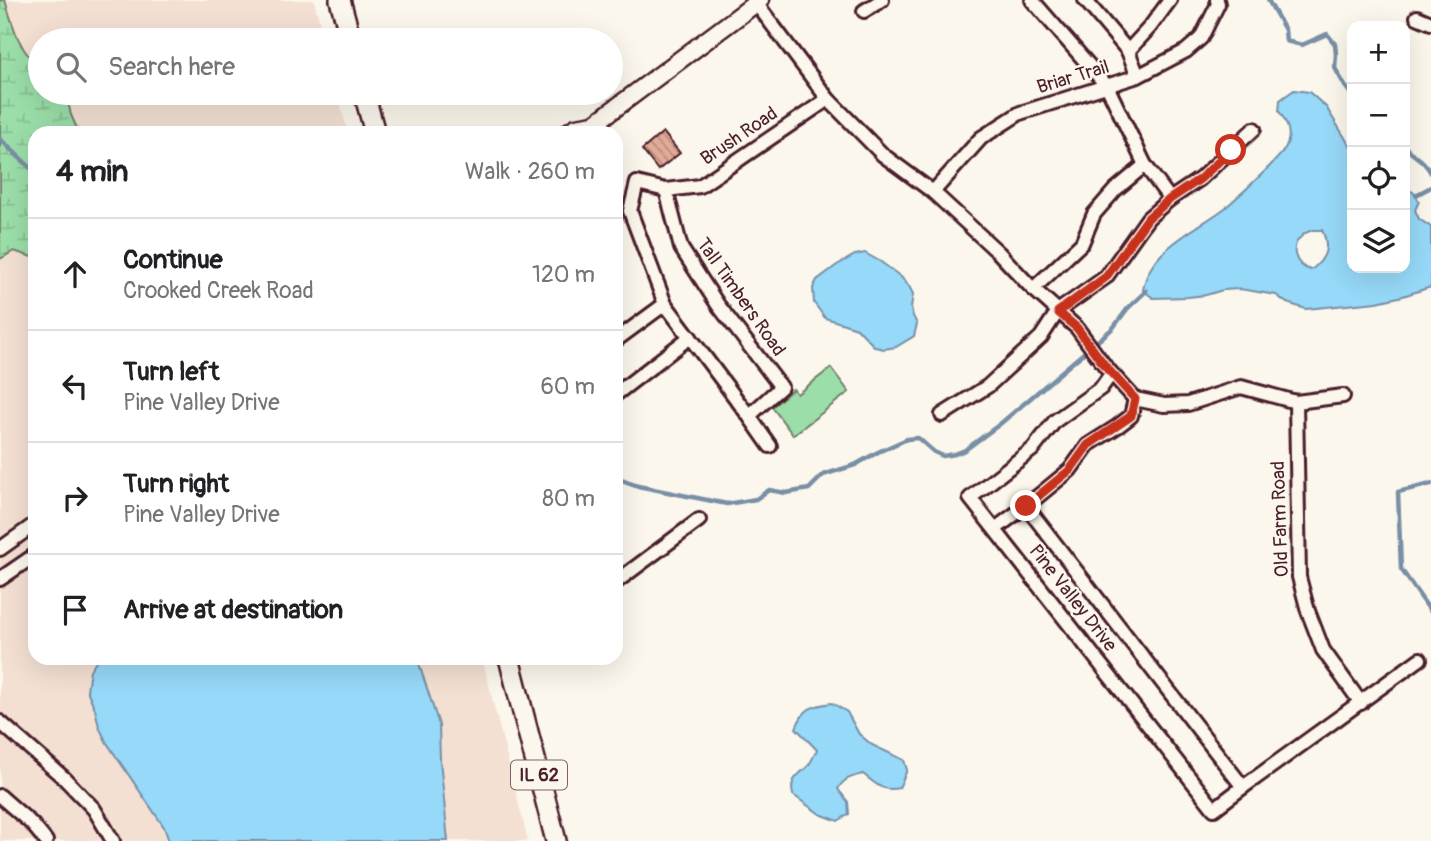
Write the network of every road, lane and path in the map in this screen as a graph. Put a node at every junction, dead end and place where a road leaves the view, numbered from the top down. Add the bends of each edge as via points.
1 (340, 0) edge
2 (881, 0) edge
3 (1031, 0) edge
4 (1085, 0) edge
5 (1170, 0) edge
6 (1217, 0) edge
7 (758, 1) edge
8 (864, 11) dead end
9 (1417, 17) dead end
10 (1431, 23) edge
11 (348, 28) edge
12 (1128, 51) junction
13 (1138, 76) junction
14 (1107, 86) junction
15 (828, 99) junction
16 (623, 104) edge
17 (367, 105) edge
18 (622, 105) edge
19 (373, 126) edge
20 (595, 126) edge
21 (1254, 130) dead end
22 (1145, 165) junction
23 (666, 190) junction
24 (933, 192) junction
25 (1170, 199) junction
26 (1033, 289) junction
27 (665, 304) junction
28 (1058, 312) junction
29 (623, 335) edge
30 (690, 337) junction
31 (1108, 370) junction
32 (623, 389) edge
33 (1343, 396) dead end
34 (1135, 399) junction
35 (1296, 402) junction
36 (942, 415) dead end
37 (749, 416) junction
38 (770, 446) dead end
39 (1026, 506) junction
40 (699, 520) dead end
41 (28, 529) edge
42 (995, 529) junction
43 (0, 549) edge
44 (28, 560) edge
45 (623, 577) edge
46 (0, 579) edge
47 (1420, 659) dead end
48 (511, 665) edge
49 (1361, 703) junction
50 (0, 722) edge
51 (1243, 787) junction
52 (0, 796) edge
53 (46, 841) edge
54 (113, 841) edge
55 (556, 841) edge

1 - 11 main road
2 - 8 street
3 - 14 street
4 - 12 street
5 - 12 street, Briar Trail
6 - 13 street, Briar Trail via 1201,38
7 - 15 street
7 - 16 street
9 - 10 street
12 - 13 street
13 - 14 street, Briar Trail
14 - 22 street
14 - 24 street, Briar Trail via 1020,113 981,138
15 - 23 street, Brush Road via 700,186
15 - 24 street via 883,155
17 - 19 main road
18 - 20 street
21 - 25 street via 1200,179
22 - 25 street
22 - 26 street via 1094,214 1082,243
23 - 27 street via 637,183 630,211
23 - 37 street, Tall Timbers Road via 681,248 781,387
24 - 26 street
25 - 28 street via 1148,218 1106,277
26 - 28 street
27 - 29 street
27 - 30 street
28 - 31 street via 1077,328
28 - 36 street via 1041,337 988,386
30 - 32 street
30 - 37 street
31 - 34 street
31 - 42 street, Pine Valley Drive via 1101,388 1055,421 1033,449 970,499
33 - 35 street
34 - 35 street via 1188,404 1241,387
34 - 39 street via 1131,416 1088,445 1070,470
35 - 49 street, Old Farm Road via 1299,577 1323,650
37 - 38 street
39 - 42 street
39 - 51 street, Pine Valley Drive
40 - 45 street
41 - 43 street
42 - 51 street, Pine Valley Drive via 1214,809
44 - 46 street
47 - 49 street, Pine Valley Drive
48 - 55 main road, IL 62
49 - 51 street, Pine Valley Drive
50 - 54 street via 64,778 93,809
52 - 53 street

